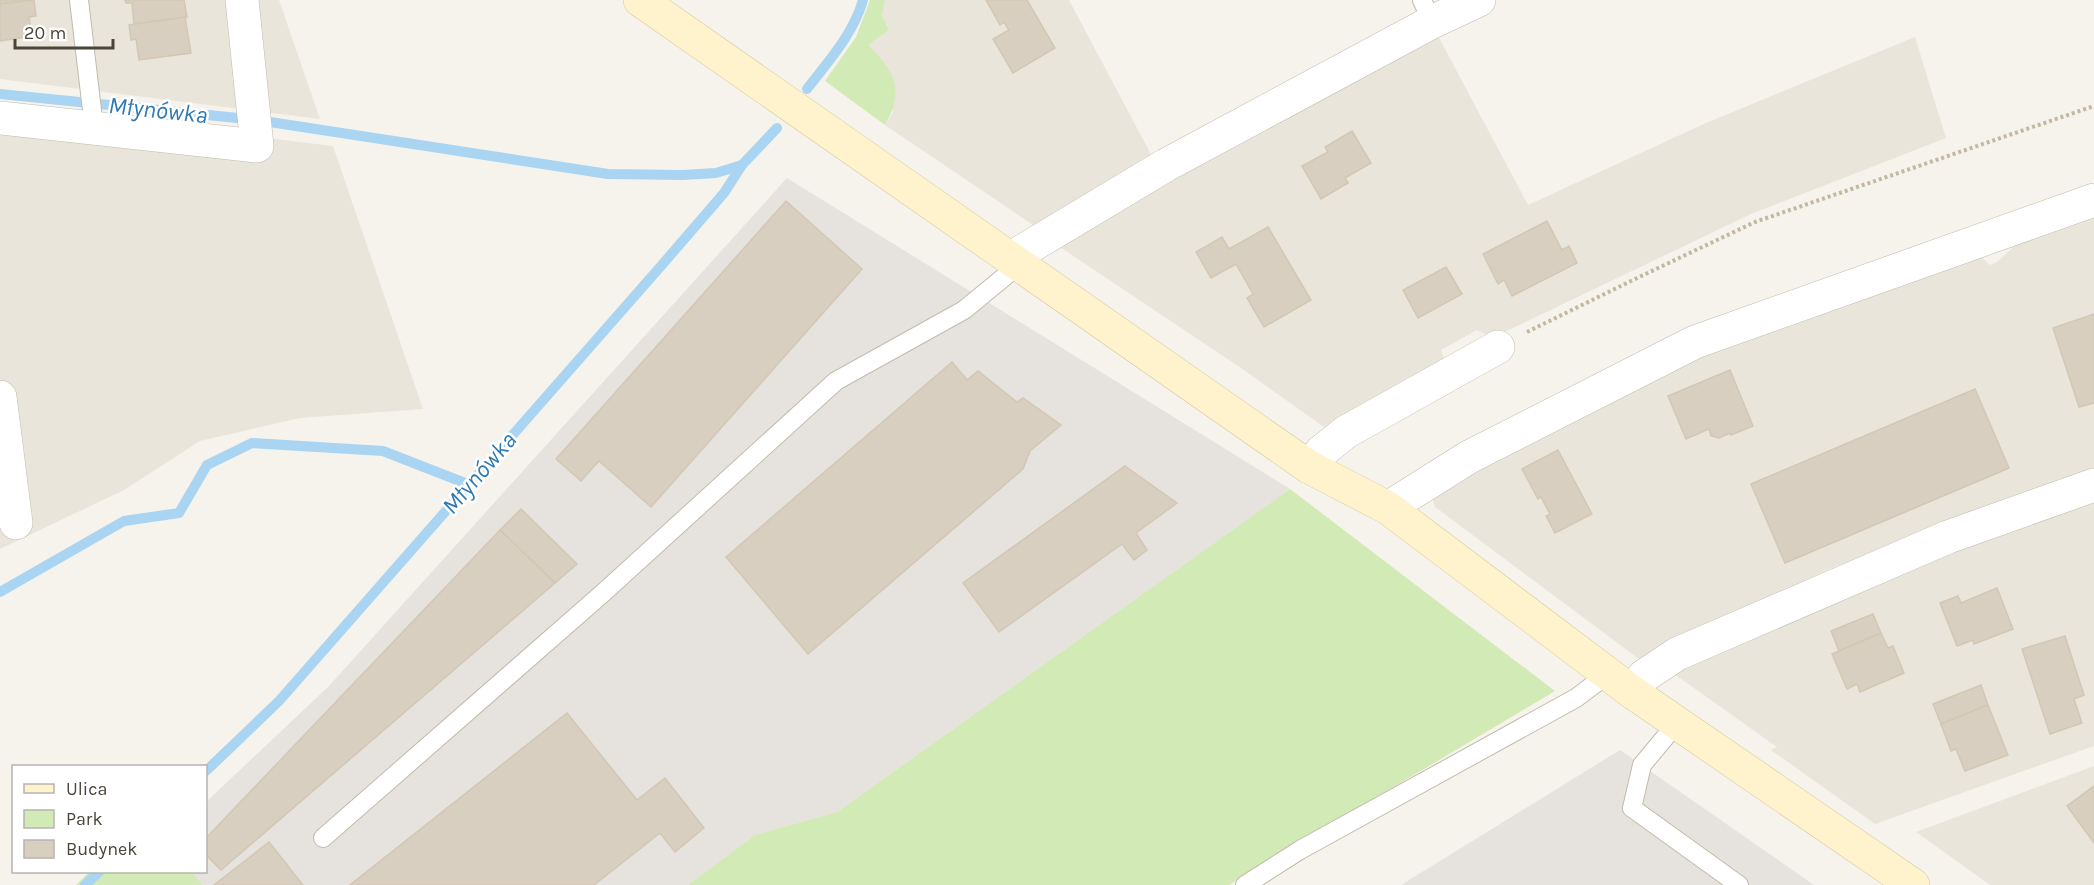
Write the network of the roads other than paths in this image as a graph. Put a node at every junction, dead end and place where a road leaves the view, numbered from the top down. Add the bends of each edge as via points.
1 (79, 0) edge
2 (242, 0) edge
3 (640, 0) edge
4 (1479, 0) edge
5 (1427, 11) edge
6 (0, 118) edge
7 (94, 127) junction
8 (2094, 200) edge
9 (1015, 261) junction
10 (1498, 347) road end
11 (0, 397) edge
12 (1310, 468) junction
13 (2094, 485) edge
14 (1388, 508) junction
15 (16, 523) dead end
16 (1620, 683) junction
17 (1677, 723) junction
18 (323, 838) dead end
19 (1897, 881) edge
20 (1245, 885) edge
21 (1739, 885) edge

1 - 7 lane
2 - 7 street via 256,147
3 - 9 street
4 - 5 street
5 - 9 street via 1166,165
6 - 7 street
8 - 14 street via 1695,342 1469,457
9 - 12 street
9 - 18 lane via 964,310 836,381 603,593
10 - 12 street via 1346,432 1321,452
11 - 15 street
12 - 14 street
13 - 16 street via 1948,537 1677,654 1644,676
14 - 16 street
16 - 17 street
16 - 20 lane via 1576,698 1300,850
17 - 19 street
17 - 21 lane via 1642,765 1632,808

